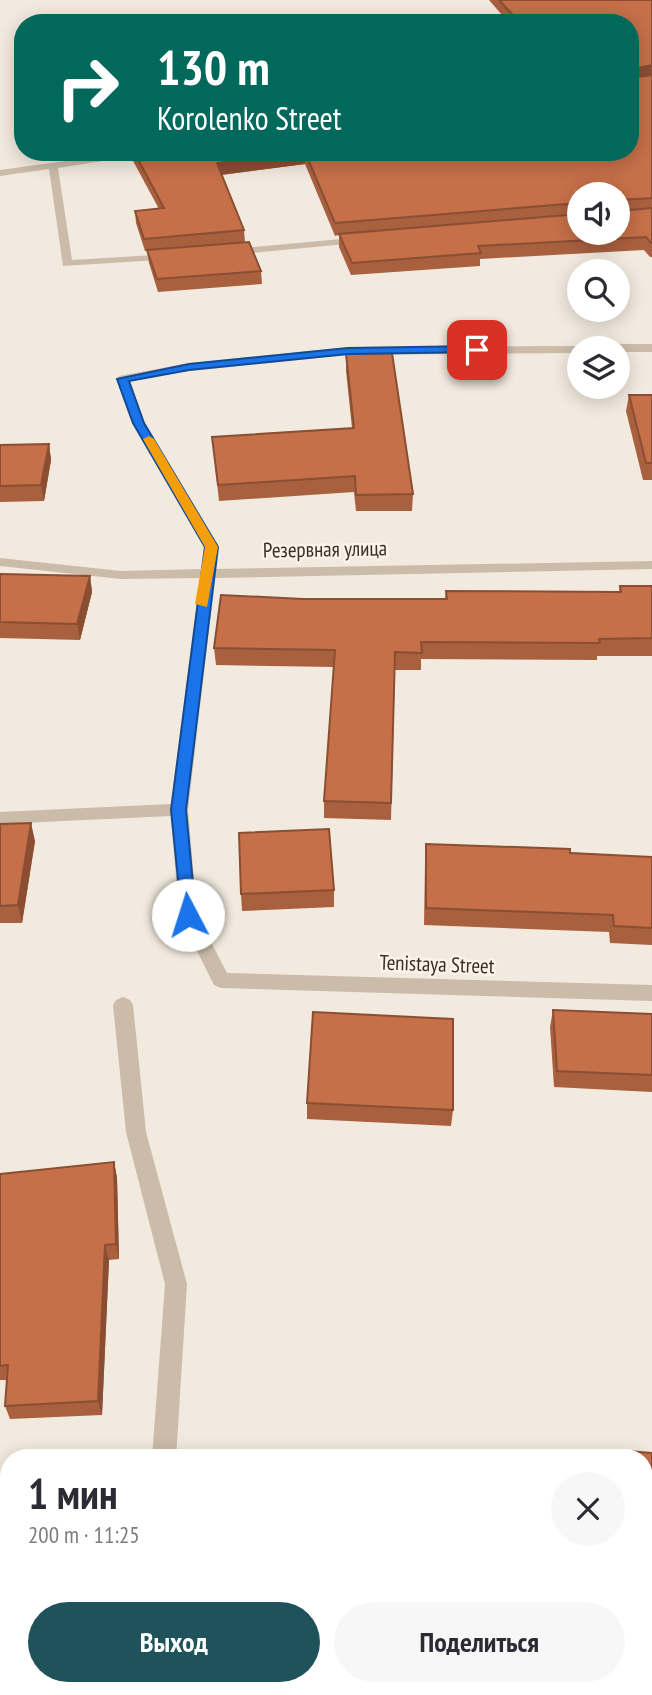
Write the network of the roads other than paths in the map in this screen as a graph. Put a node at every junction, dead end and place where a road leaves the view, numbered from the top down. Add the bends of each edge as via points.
1 (88, 161) edge
2 (52, 166) junction
3 (0, 173) edge
4 (375, 239) edge
5 (225, 252) edge
6 (184, 256) edge
7 (630, 348) edge
8 (652, 348) edge
9 (567, 349) edge
10 (0, 562) edge
11 (652, 565) edge
12 (206, 572) junction
13 (178, 810) junction
14 (0, 818) edge
15 (652, 993) edge
16 (123, 1005) dead end
17 (165, 1449) edge

1 - 2 street
2 - 3 street
2 - 6 street via 66,264
4 - 5 street
7 - 8 street
9 - 12 street via 348,351 189,367 123,379 138,423 211,547
10 - 12 street, Резервная улица via 121,575
11 - 12 street, Резервная улица
12 - 13 street
13 - 14 street
13 - 15 street, Tenistaya Street via 188,915 221,980
16 - 17 street via 136,1132 176,1284

